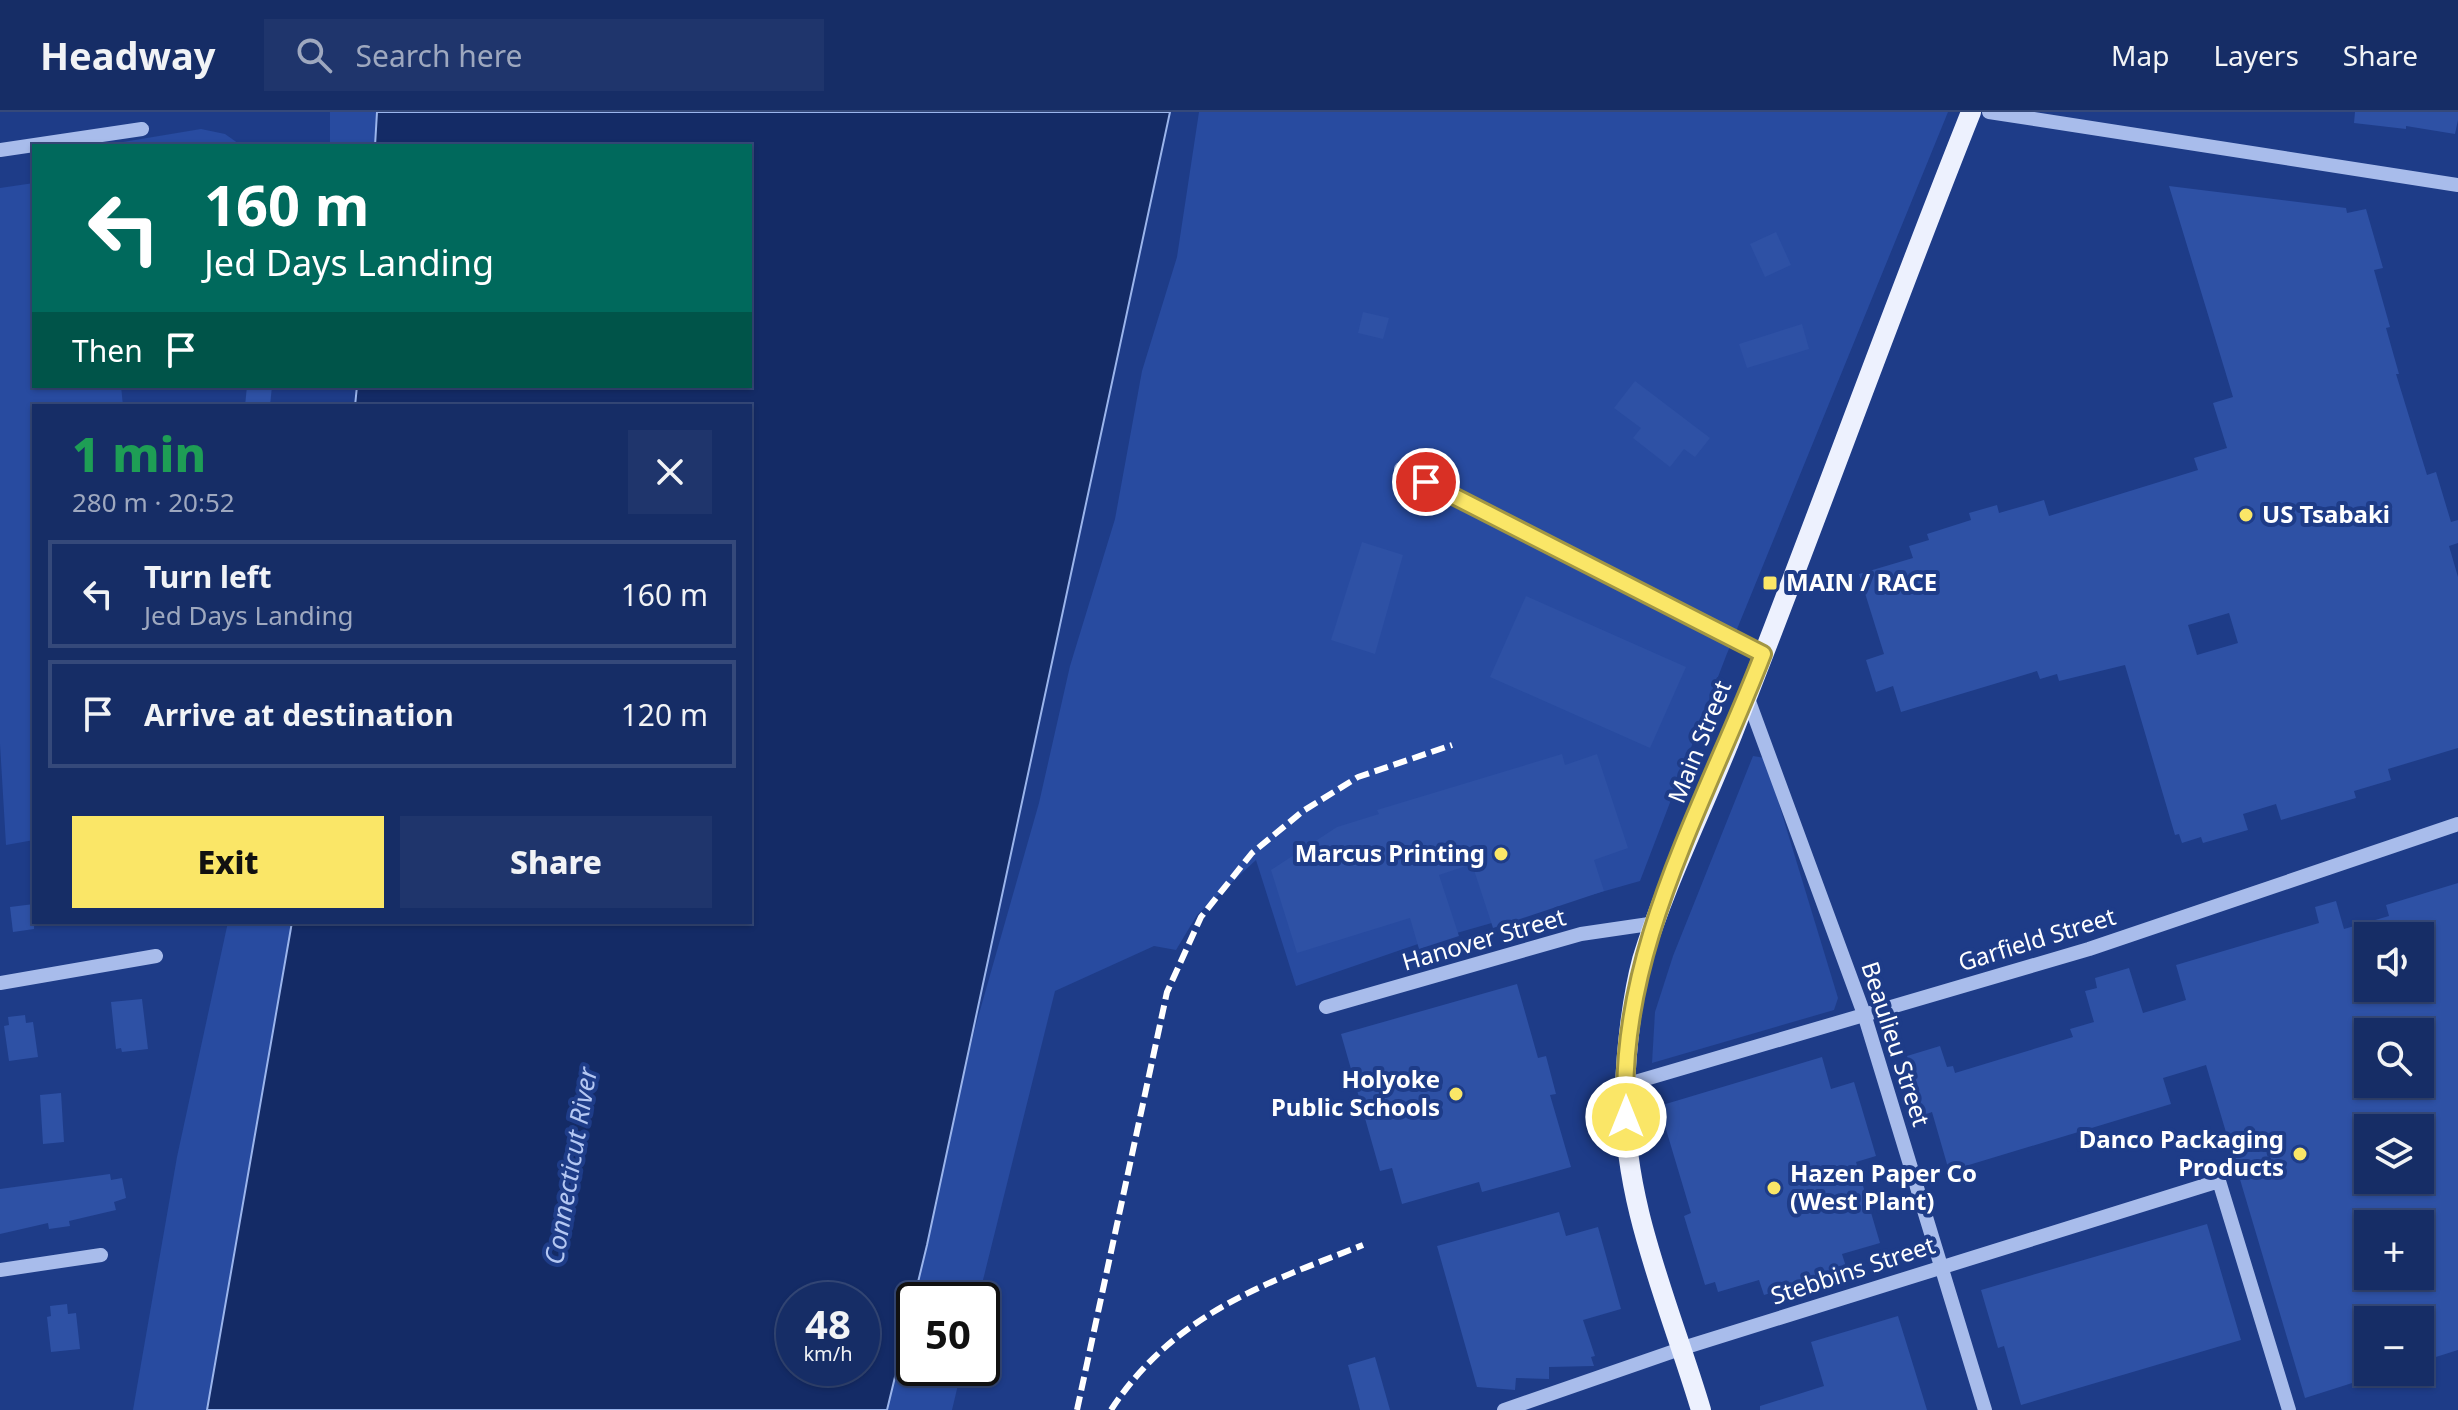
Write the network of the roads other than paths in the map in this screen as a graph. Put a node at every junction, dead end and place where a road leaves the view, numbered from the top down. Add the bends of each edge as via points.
1 (1971, 112) edge
2 (1989, 112) edge
3 (142, 129) dead end
4 (41, 144) edge
5 (32, 145) edge
6 (0, 150) edge
7 (2458, 185) edge
8 (1401, 469) dead end
9 (1763, 654) junction
10 (1747, 696) junction
11 (2458, 824) edge
12 (1656, 923) junction
13 (156, 956) dead end
14 (0, 983) edge
15 (1326, 1007) dead end
16 (1864, 1014) junction
17 (1625, 1085) junction
18 (101, 1255) dead end
19 (1942, 1265) junction
20 (0, 1270) edge
21 (1683, 1348) junction
22 (1504, 1410) edge
23 (1701, 1410) edge
24 (1985, 1410) edge
25 (2289, 1410) edge

1 - 9 main road, Main Street via 1883,330
2 - 7 street
3 - 4 street
5 - 6 street
8 - 9 street
9 - 10 main road, Main Street
10 - 12 main road, Main Street
10 - 16 street, Beaulieu Street
11 - 16 street, Garfield Street via 2089,949
12 - 15 street, Hanover Street via 1581,934
12 - 17 main road, Main Street via 1641,963
13 - 14 street
16 - 17 street, Garfield Street
16 - 19 street, Beaulieu Street
17 - 21 main road, Main Street via 1637,1210
18 - 20 street
19 - 21 street, Stebbins Street
19 - 24 street, Beaulieu Street
19 - 25 street, Stebbins Street via 2219,1181
21 - 22 street, Stebbins Street
21 - 23 main road, Main Street

